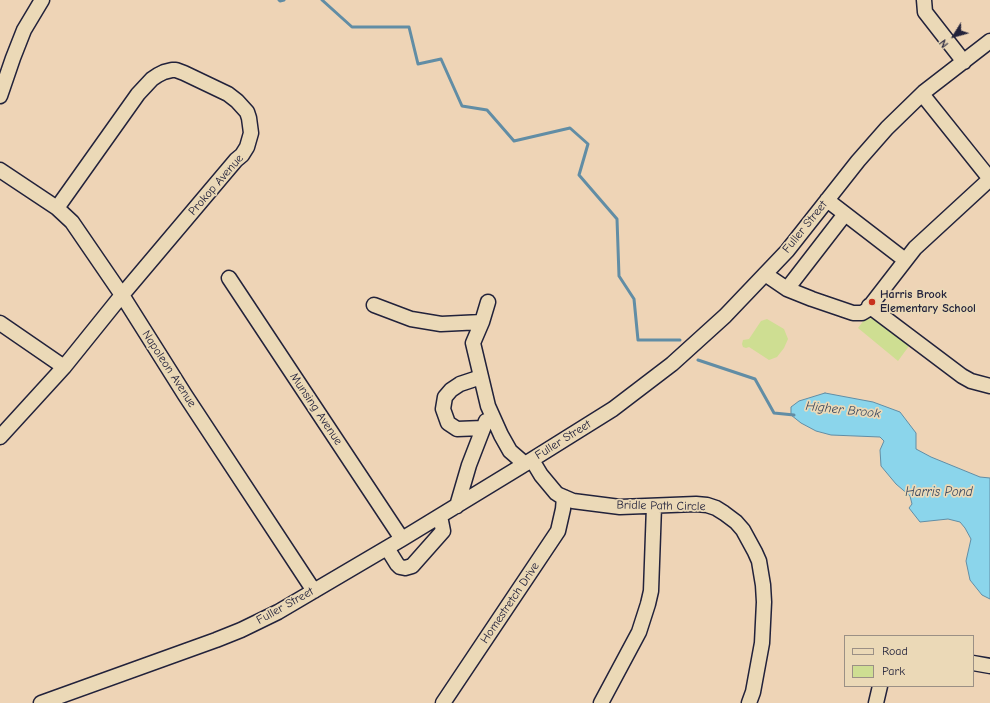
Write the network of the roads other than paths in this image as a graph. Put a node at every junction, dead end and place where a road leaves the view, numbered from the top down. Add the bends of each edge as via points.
1 (42, 0) edge
2 (924, 0) edge
3 (990, 42) edge
4 (964, 62) junction
5 (922, 94) junction
6 (0, 96) edge
7 (0, 170) edge
8 (990, 179) edge
9 (827, 200) junction
10 (57, 208) junction
11 (845, 214) junction
12 (905, 260) junction
13 (765, 274) junction
14 (230, 278) dead end
15 (787, 289) junction
16 (122, 295) junction
17 (488, 302) dead end
18 (374, 305) dead end
19 (870, 306) junction
20 (0, 322) edge
21 (482, 322) junction
22 (64, 367) junction
23 (481, 377) junction
24 (990, 386) edge
25 (490, 410) junction
26 (483, 428) junction
27 (0, 437) edge
28 (529, 462) junction
29 (564, 497) junction
30 (457, 506) junction
31 (654, 506) junction
32 (440, 516) junction
33 (402, 539) junction
34 (387, 548) junction
35 (314, 591) junction
36 (974, 663) edge
37 (990, 666) edge
38 (880, 687) edge
39 (41, 703) edge
40 (443, 703) edge
41 (601, 703) edge
42 (749, 703) edge
43 (876, 703) edge

1 - 6 street via 24,30
2 - 4 street via 925,12
3 - 4 street, Fuller Street
4 - 5 street, Fuller Street
5 - 8 street
5 - 9 street, Fuller Street via 878,138
7 - 10 street, Napoleon Avenue
8 - 12 street
9 - 11 street
9 - 13 street, Fuller Street via 787,251
10 - 16 street, Napoleon Avenue via 72,222
10 - 16 street, Prokop Avenue via 152,78 176,70 228,94 247,112 251,133 244,152
11 - 12 street
11 - 15 street
12 - 19 street
13 - 15 street
13 - 28 street, Fuller Street via 725,316 667,368 612,409
14 - 33 street, Munsing Avenue
15 - 19 street via 856,313 862,313
16 - 22 street, Prokop Avenue
16 - 35 street, Napoleon Avenue
17 - 21 street
18 - 21 street via 412,318 441,324
19 - 24 street via 962,376 970,381
20 - 22 street
21 - 23 street via 473,343
22 - 27 street, Prokop Avenue
23 - 25 street
23 - 26 street via 451,390 445,397 443,409 448,423 457,429
25 - 26 street
25 - 28 street, Bridle Path Circle via 510,451
26 - 30 street
28 - 29 street, Bridle Path Circle via 556,493
28 - 30 street, Fuller Street
29 - 31 street, Bridle Path Circle via 587,504 620,507
29 - 40 street, Homestretch Drive via 558,531
30 - 32 street, Fuller Street
31 - 41 street via 651,591 648,604 639,632
31 - 42 street, Bridle Path Circle via 696,504 716,508 732,518 743,530 755,552 764,585 764,610 759,663
32 - 33 street, Fuller Street
32 - 34 street via 443,531 412,566 400,567
33 - 34 street, Fuller Street
34 - 35 street, Fuller Street
35 - 39 street, Fuller Street via 242,630
36 - 37 street
38 - 43 street

